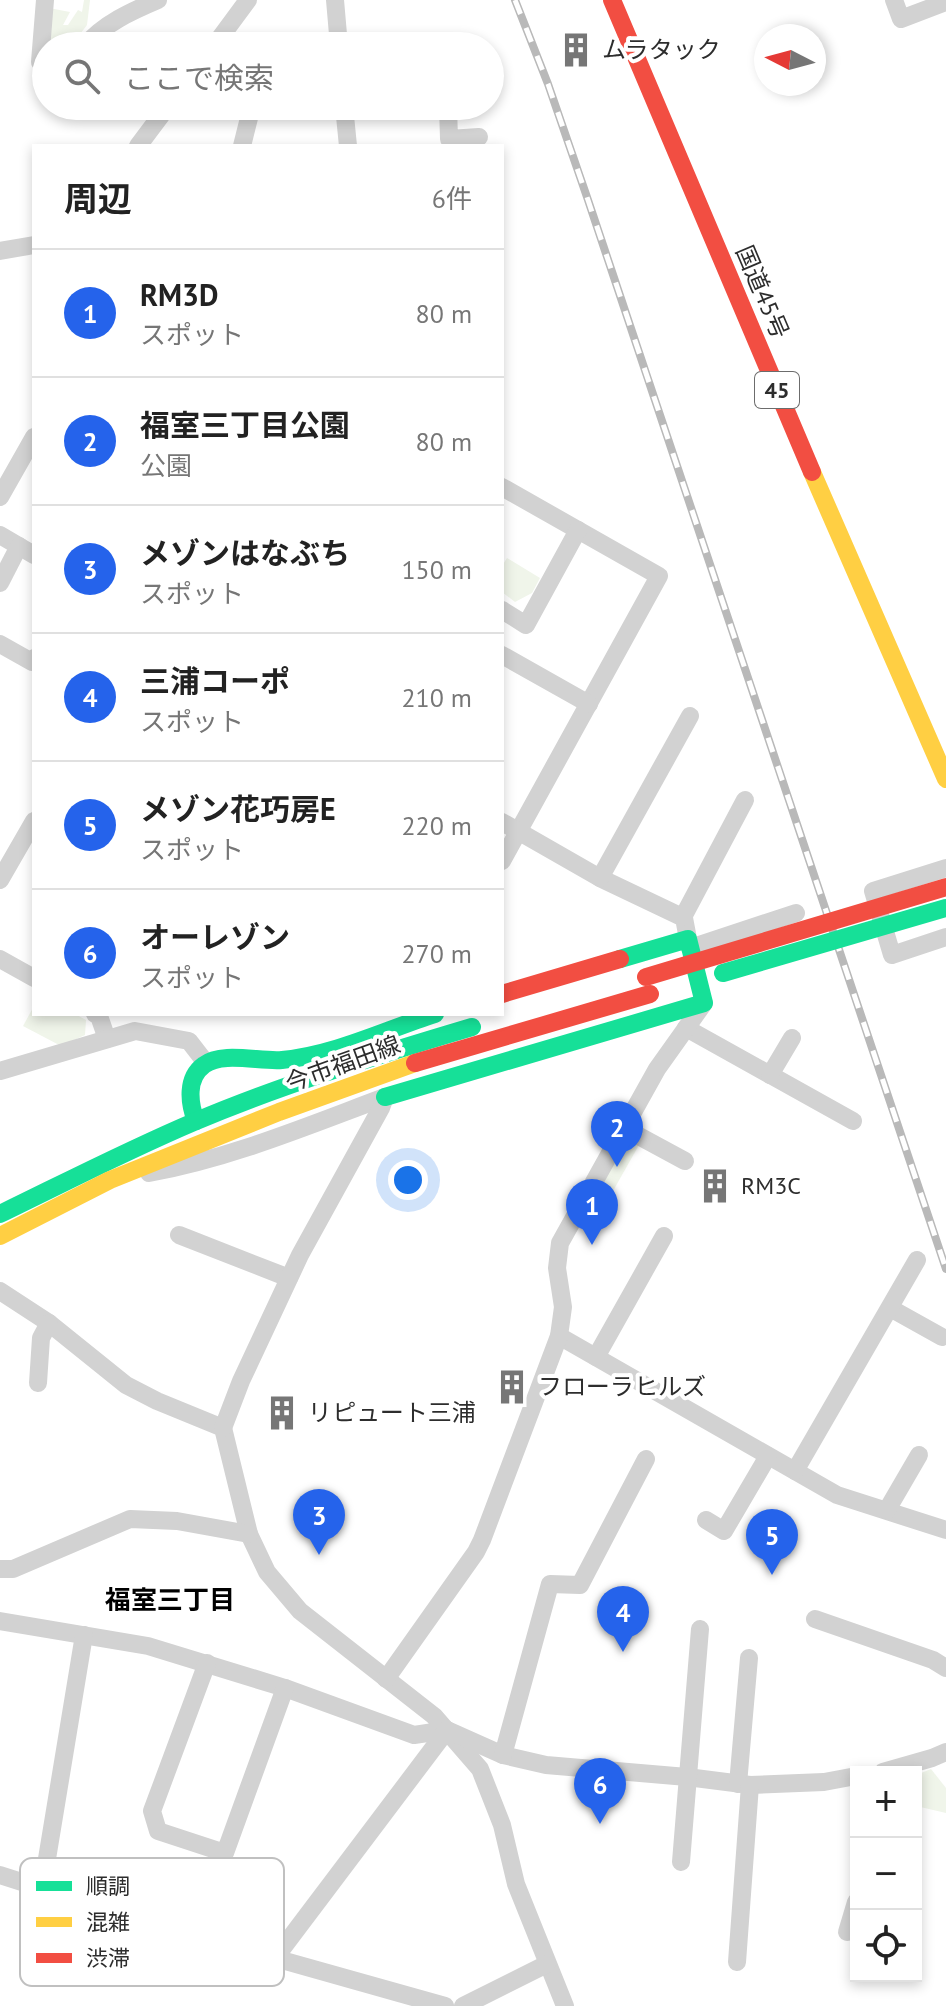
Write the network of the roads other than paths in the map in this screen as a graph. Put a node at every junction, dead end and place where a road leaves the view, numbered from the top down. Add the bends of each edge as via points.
1 (45, 0) edge
2 (158, 0) edge
3 (248, 0) edge
4 (335, 0) edge
5 (612, 0) edge
6 (894, 0) edge
7 (946, 2) edge
8 (42, 32) edge
9 (100, 32) edge
10 (224, 32) edge
11 (338, 32) edge
12 (158, 120) edge
13 (248, 120) edge
14 (345, 120) edge
15 (448, 120) edge
16 (479, 137) dead end
17 (140, 144) edge
18 (242, 144) edge
19 (348, 144) edge
20 (32, 245) edge
21 (0, 251) edge
22 (32, 441) edge
23 (504, 488) edge
24 (0, 497) edge
25 (578, 530) junction
26 (0, 535) edge
27 (26, 550) edge
28 (0, 583) edge
29 (504, 611) edge
30 (0, 644) edge
31 (504, 656) edge
32 (32, 662) edge
33 (589, 704) junction
34 (690, 716) dead end
35 (946, 779) edge
36 (745, 800) dead end
37 (32, 823) edge
38 (510, 827) edge
39 (8, 848) edge
40 (504, 852) edge
41 (946, 868) edge
42 (600, 878) junction
43 (0, 880) edge
44 (946, 887) edge
45 (946, 908) edge
46 (796, 913) dead end
47 (683, 917) junction
48 (946, 937) edge
49 (689, 944) junction
50 (0, 959) edge
51 (32, 977) edge
52 (648, 986) junction
53 (504, 993) edge
54 (704, 1003) junction
55 (539, 1008) dead end
56 (99, 1016) edge
57 (425, 1016) edge
58 (494, 1021) dead end
59 (686, 1028) junction
60 (792, 1038) dead end
61 (107, 1039) junction
62 (206, 1063) junction
63 (0, 1071) edge
64 (770, 1075) junction
65 (385, 1097) junction
66 (196, 1121) junction
67 (853, 1121) dead end
68 (624, 1128) junction
69 (685, 1161) dead end
70 (110, 1180) junction
71 (0, 1214) edge
72 (179, 1235) dead end
73 (0, 1236) edge
74 (664, 1236) dead end
75 (917, 1260) dead end
76 (289, 1278) junction
77 (0, 1291) edge
78 (890, 1308) junction
79 (49, 1323) junction
80 (559, 1336) junction
81 (942, 1337) dead end
82 (596, 1357) junction
83 (38, 1383) dead end
84 (223, 1428) junction
85 (919, 1455) dead end
86 (768, 1456) junction
87 (646, 1459) dead end
88 (795, 1471) junction
89 (887, 1510) junction
90 (706, 1520) dead end
91 (946, 1530) edge
92 (249, 1534) junction
93 (0, 1569) edge
94 (815, 1619) dead end
95 (0, 1621) edge
96 (700, 1629) dead end
97 (84, 1635) junction
98 (749, 1658) dead end
99 (207, 1663) junction
100 (946, 1668) edge
101 (386, 1679) junction
102 (285, 1688) junction
103 (447, 1730) junction
104 (946, 1752) edge
105 (503, 1755) junction
106 (905, 1766) edge
107 (687, 1777) junction
108 (850, 1777) edge
109 (744, 1784) junction
110 (47, 1858) edge
111 (681, 1862) dead end
112 (0, 1875) edge
113 (20, 1882) edge
114 (854, 1910) edge
115 (847, 1932) dead end
116 (284, 1946) edge
117 (284, 1961) edge
118 (737, 1962) dead end
119 (547, 1964) junction
120 (378, 1997) edge
121 (445, 2006) edge
122 (463, 2006) edge
123 (565, 2006) edge

1 - 8 street
2 - 9 street
3 - 10 street
4 - 11 street
5 - 35 main road, 国道45号 / 45
6 - 7 street via 901,19
12 - 17 street
13 - 18 street
14 - 19 street
15 - 16 street via 449,139
20 - 21 street
22 - 24 street
23 - 25 street
25 - 29 street via 526,625
25 - 33 street via 659,576
26 - 27 street
27 - 28 street
30 - 32 street
31 - 33 street
33 - 38 street
34 - 42 street
36 - 47 street
37 - 39 street
38 - 40 street
38 - 42 street
39 - 43 street
41 - 48 street via 873,891 892,955
42 - 47 street
44 - 52 main road, 今市福田線, bridge
45 - 52 main road, 今市福田線, bridge
46 - 49 street
47 - 49 street
49 - 53 main road
49 - 54 main road
50 - 51 street
52 - 55 main road, 今市福田線
52 - 70 main road, 今市福田線 via 279,1112
54 - 59 street
54 - 65 main road
56 - 61 street
57 - 62 main road via 304,1058
58 - 66 main road, 今市福田線
59 - 64 street
59 - 68 street
60 - 64 street
61 - 62 street via 135,1031 189,1041
61 - 63 street
62 - 66 main road via 189,1087
64 - 67 street
65 - 70 street via 233,1153
65 - 76 street
66 - 71 main road, 今市福田線
68 - 69 street
68 - 80 street via 560,1243
70 - 73 main road, 今市福田線
72 - 76 street
74 - 82 street
75 - 78 street
76 - 84 street
77 - 79 street
78 - 81 street
78 - 88 street
79 - 83 street via 41,1338
79 - 84 street via 126,1385
80 - 82 street
80 - 101 street via 476,1552
82 - 86 street
84 - 92 street
85 - 89 street
86 - 88 street
86 - 90 street via 724,1531
87 - 105 street via 580,1585 550,1584
88 - 89 street via 837,1495
89 - 91 street
92 - 93 street via 130,1519 13,1569
92 - 101 street via 267,1572 300,1611
94 - 100 street
95 - 97 street
96 - 107 street
97 - 99 street
97 - 110 street
98 - 109 street
99 - 102 street
99 - 102 street via 152,1811 158,1831 225,1853
101 - 103 street
102 - 103 street via 414,1735
103 - 105 street
103 - 116 street
103 - 119 street via 480,1769
104 - 106 street
105 - 107 street via 546,1765
107 - 109 street
107 - 111 street
108 - 109 street
109 - 118 street
112 - 113 street
114 - 115 street
117 - 120 street
119 - 122 street
119 - 123 street
120 - 121 street

